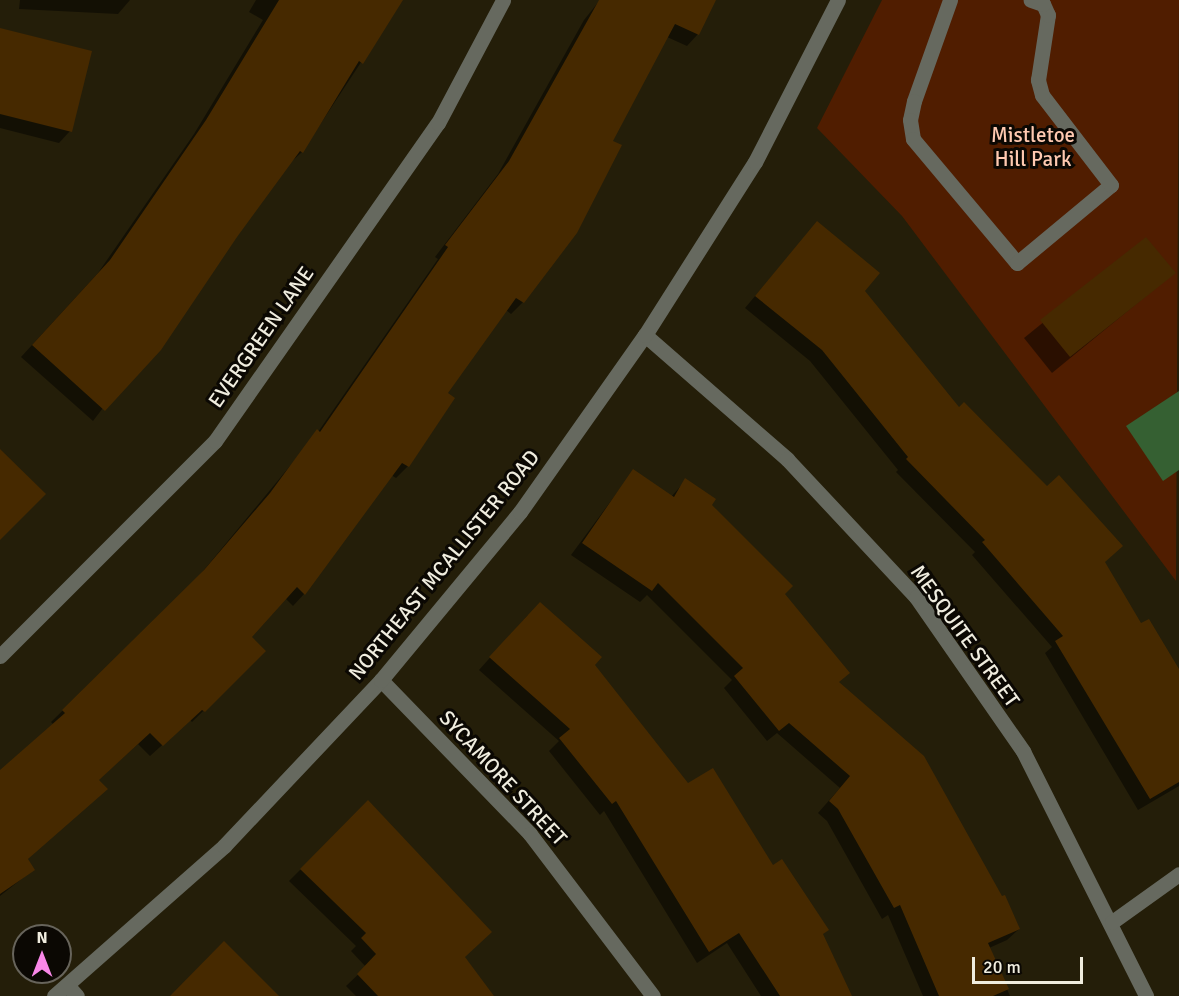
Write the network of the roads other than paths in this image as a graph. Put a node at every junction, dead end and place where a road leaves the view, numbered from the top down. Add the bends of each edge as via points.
1 (503, 0) edge
2 (837, 0) edge
3 (950, 0) edge
4 (1031, 0) edge
5 (645, 335) junction
6 (0, 657) edge
7 (381, 680) junction
8 (1179, 874) edge
9 (1112, 922) junction
10 (72, 991) edge
11 (54, 996) edge
12 (653, 996) edge
13 (1146, 996) edge

1 - 6 street, EVERGREEN LANE via 438,123 215,441
2 - 5 street, NORTHEAST MCALLISTER ROAD via 755,162
3 - 4 street via 914,101 909,120 913,139 1017,263 1111,184 1042,95 1038,80 1048,15 1043,4
5 - 7 street, NORTHEAST MCALLISTER ROAD via 520,512
5 - 9 street, MESQUITE STREET via 787,459 916,597 1023,751
7 - 10 street, NORTHEAST MCALLISTER ROAD via 224,846
7 - 12 street, SYCAMORE STREET via 530,834
8 - 9 street
9 - 13 street, MESQUITE STREET
10 - 11 street, NORTHEAST MCALLISTER ROAD

